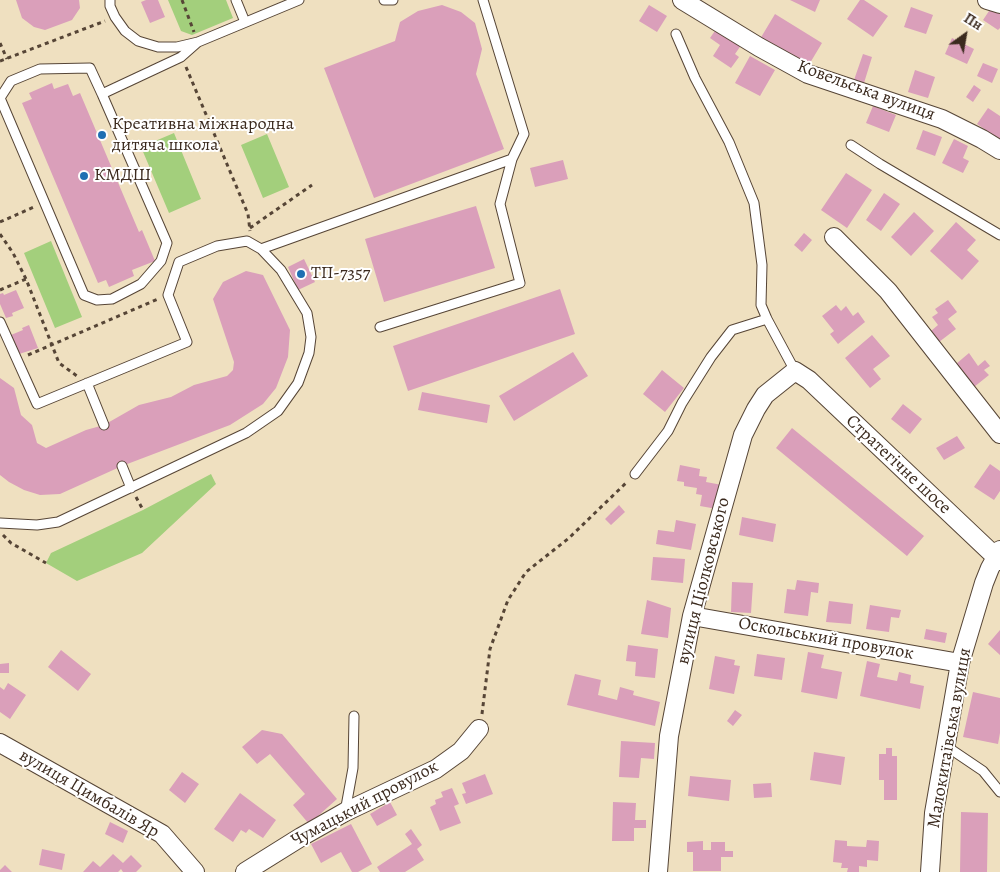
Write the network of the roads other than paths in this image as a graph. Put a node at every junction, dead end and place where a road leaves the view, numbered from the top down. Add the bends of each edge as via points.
1 (110, 0) edge
2 (236, 0) edge
3 (299, 0) edge
4 (384, 0) edge
5 (393, 0) edge
6 (483, 0) edge
7 (682, 0) edge
8 (987, 0) edge
9 (1000, 4) edge
10 (245, 22) junction
11 (676, 34) dead end
12 (198, 42) junction
13 (102, 94) junction
14 (851, 146) dead end
15 (1000, 150) edge
16 (512, 159) junction
17 (1000, 235) edge
18 (834, 237) dead end
19 (261, 249) junction
20 (767, 319) junction
21 (1, 326) edge
22 (380, 328) dead end
23 (795, 371) junction
24 (87, 383) junction
25 (104, 425) dead end
26 (1000, 434) edge
27 (122, 466) dead end
28 (635, 474) road end
29 (131, 488) junction
30 (0, 523) edge
31 (999, 556) edge
32 (692, 616) junction
33 (960, 663) junction
34 (354, 716) dead end
35 (479, 729) road end
36 (0, 743) edge
37 (946, 746) junction
38 (1000, 792) edge
39 (345, 812) junction
40 (195, 872) edge
41 (245, 872) edge
42 (658, 872) edge
43 (930, 872) edge

1 - 12 lane via 115,17 138,41 158,47
2 - 10 lane
3 - 10 lane
4 - 5 lane
6 - 16 lane via 524,134
7 - 15 street, Ковельська вулиця via 808,74 942,119
8 - 9 street
10 - 12 lane
11 - 20 lane via 729,142 754,203 762,265 761,305
12 - 13 lane via 181,57
13 - 13 lane via 167,243 161,261 141,284 112,298 97,300 84,296 0,98 11,81 40,69 90,68
14 - 17 lane
16 - 19 lane
16 - 22 lane via 500,204 520,283
18 - 26 street via 888,291
19 - 24 lane via 247,241 217,246 179,262 168,295 187,342
19 - 29 lane via 281,270 307,313 311,337 309,353 298,383 278,410 246,433
20 - 23 lane
20 - 28 lane via 732,330 711,357 668,431
21 - 24 lane via 37,404
23 - 31 street, Стратегічне шосе via 809,380
23 - 32 street, вулиця Ціолковського via 765,395 744,434
24 - 25 lane
27 - 29 lane
29 - 30 lane via 58,522 37,525
31 - 33 street, Малокитаївська вулиця via 984,583
32 - 33 street, Оскольський провулок
32 - 42 street, вулиця Ціолковського via 669,736
33 - 37 street, Малокитаївська вулиця
34 - 39 lane via 354,768
35 - 39 street, Чумацький провулок via 461,750 436,768
36 - 40 street, вулиця Цимбалів Яр via 162,834
37 - 38 lane via 983,771
37 - 43 street, Малокитаївська вулиця via 934,813
39 - 41 street, Чумацький провулок

